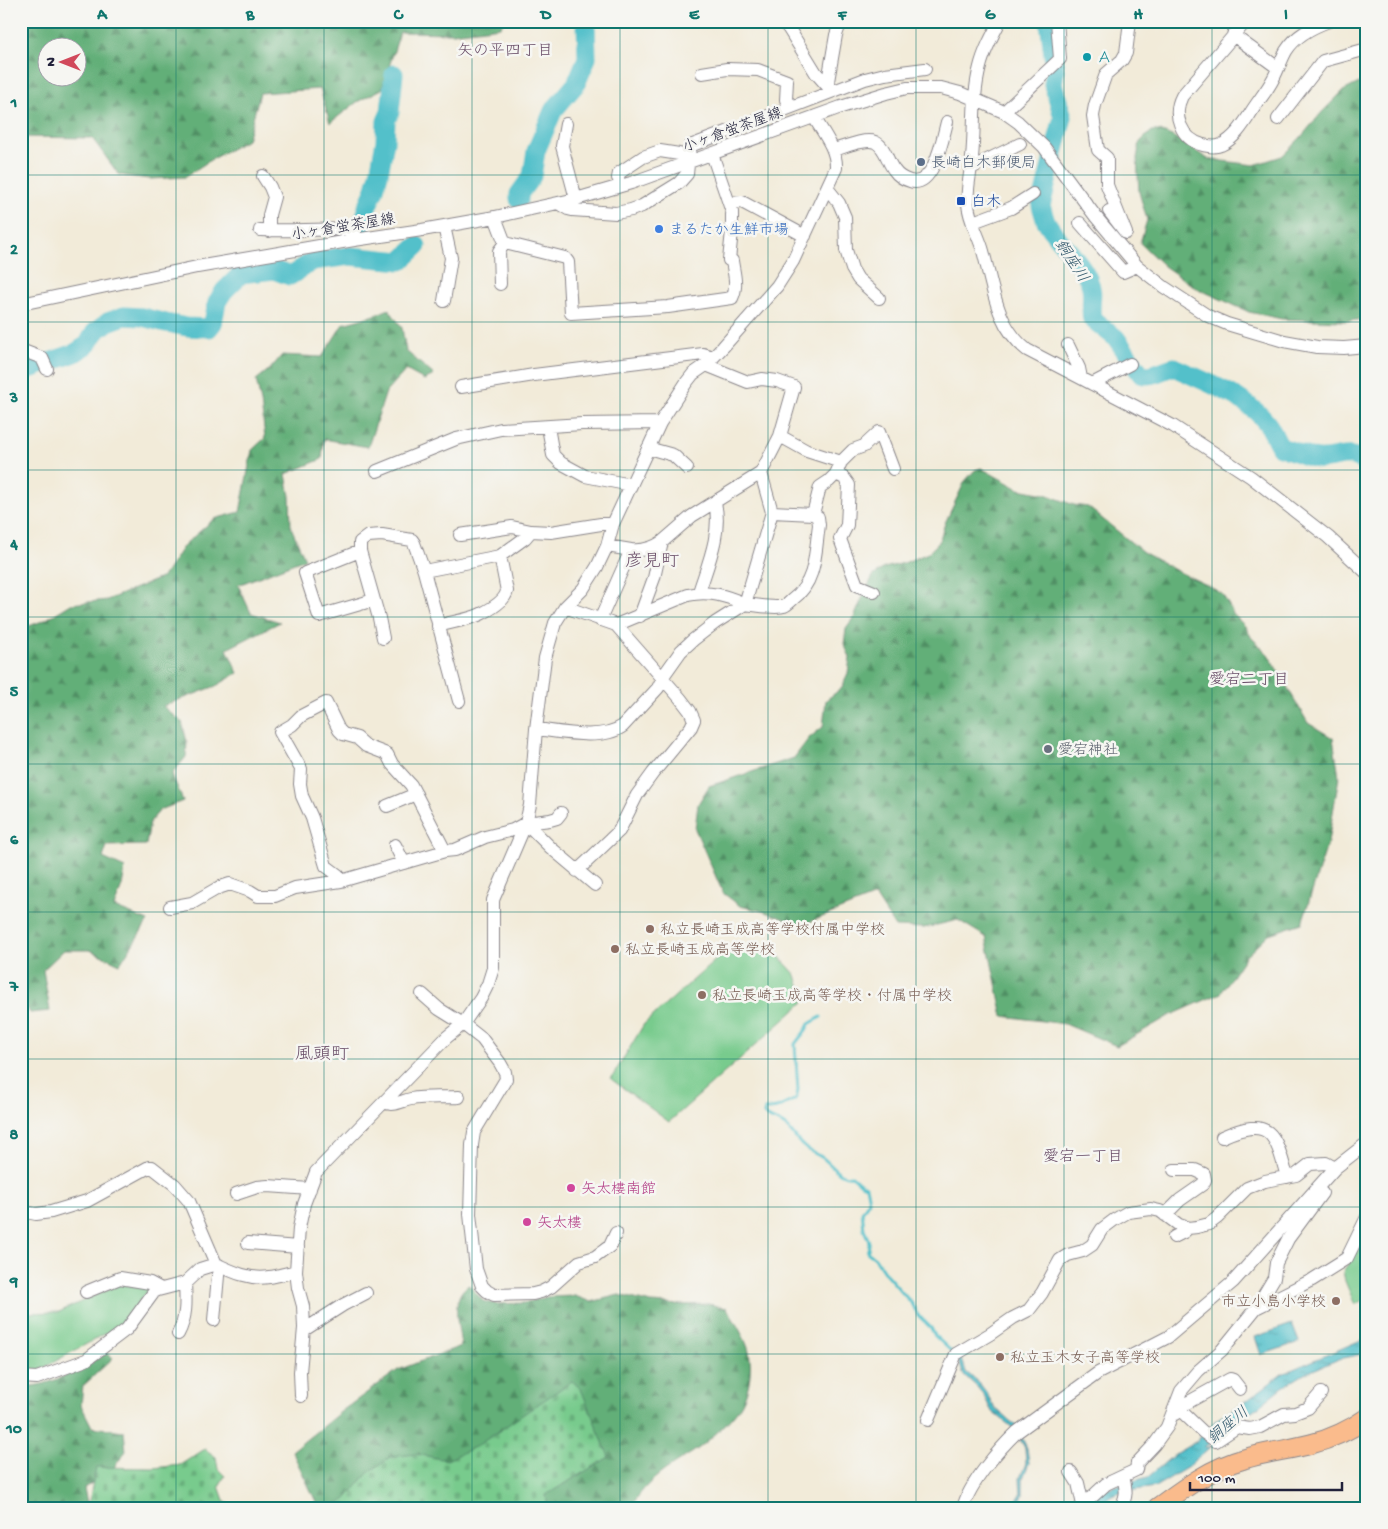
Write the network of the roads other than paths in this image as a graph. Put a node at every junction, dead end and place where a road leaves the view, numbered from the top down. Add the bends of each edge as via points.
1 (782, 21) edge
2 (841, 21) edge
3 (1000, 21) edge
4 (1057, 21) edge
5 (1130, 21) edge
6 (1246, 21) edge
7 (1329, 21) edge
8 (1233, 35) junction
9 (1367, 49) edge
10 (1278, 68) junction
11 (925, 69) dead end
12 (702, 74) dead end
13 (832, 91) junction
14 (975, 99) junction
15 (793, 106) junction
16 (1004, 112) junction
17 (814, 117) junction
18 (1278, 119) dead end
19 (947, 122) dead end
20 (566, 124) dead end
21 (1020, 144) dead end
22 (834, 150) junction
23 (712, 154) junction
24 (687, 163) junction
25 (971, 168) junction
26 (263, 176) dead end
27 (618, 178) dead end
28 (827, 188) junction
29 (1033, 194) dead end
30 (576, 199) junction
31 (729, 202) junction
32 (558, 203) junction
33 (1108, 211) dead end
34 (495, 217) junction
35 (973, 222) junction
36 (1080, 223) dead end
37 (444, 226) junction
38 (805, 236) junction
39 (354, 240) junction
40 (505, 243) junction
41 (1137, 266) junction
42 (500, 284) dead end
43 (879, 298) dead end
44 (444, 300) dead end
45 (21, 304) edge
46 (1068, 345) dead end
47 (1367, 346) edge
48 (21, 350) edge
49 (709, 361) junction
50 (45, 364) dead end
51 (1130, 364) dead end
52 (1086, 381) junction
53 (461, 387) dead end
54 (660, 423) junction
55 (548, 427) junction
56 (780, 436) junction
57 (510, 437) dead end
58 (648, 448) junction
59 (553, 455) junction
60 (687, 468) dead end
61 (838, 468) junction
62 (893, 469) dead end
63 (377, 471) dead end
64 (761, 473) junction
65 (631, 485) junction
66 (715, 503) junction
67 (772, 512) junction
68 (813, 514) junction
69 (613, 524) junction
70 (531, 531) junction
71 (460, 535) dead end
72 (662, 542) junction
73 (607, 546) junction
74 (631, 550) junction
75 (360, 551) junction
76 (500, 556) junction
77 (424, 572) junction
78 (1367, 573) edge
79 (699, 592) junction
80 (874, 592) dead end
81 (374, 600) junction
82 (746, 604) junction
83 (565, 607) junction
84 (640, 616) junction
85 (600, 620) junction
86 (616, 625) junction
87 (438, 626) junction
88 (384, 638) dead end
89 (662, 679) junction
90 (459, 701) dead end
91 (536, 729) junction
92 (416, 794) junction
93 (387, 806) dead end
94 (561, 813) dead end
95 (526, 823) junction
96 (396, 845) dead end
97 (445, 851) junction
98 (404, 862) junction
99 (577, 871) junction
100 (341, 882) junction
101 (595, 885) dead end
102 (170, 907) dead end
103 (422, 994) dead end
104 (464, 1024) junction
105 (459, 1097) dead end
106 (384, 1102) junction
107 (1222, 1137) dead end
108 (1367, 1143) edge
109 (1335, 1168) junction
110 (1174, 1170) dead end
111 (1287, 1177) junction
112 (1324, 1180) junction
113 (310, 1189) junction
114 (236, 1194) dead end
115 (21, 1211) edge
116 (1165, 1215) junction
117 (1367, 1217) edge
118 (1188, 1228) junction
119 (616, 1233) dead end
120 (1174, 1237) dead end
121 (248, 1243) dead end
122 (298, 1247) junction
123 (218, 1265) junction
124 (296, 1270) junction
125 (185, 1283) junction
126 (161, 1289) junction
127 (86, 1292) dead end
128 (366, 1293) dead end
129 (1256, 1308) junction
130 (214, 1320) dead end
131 (304, 1330) junction
132 (178, 1334) dead end
133 (21, 1377) edge
134 (1240, 1389) dead end
135 (1321, 1393) dead end
136 (301, 1396) dead end
137 (1176, 1414) junction
138 (1367, 1418) edge
139 (928, 1420) dead end
140 (1071, 1472) dead end
141 (1123, 1476) junction
142 (1081, 1506) edge
143 (963, 1508) edge
144 (1120, 1508) edge
145 (1157, 1508) edge

1 - 13 street via 816,73
2 - 13 street via 828,81
3 - 14 street via 980,66
4 - 16 street via 1055,62
5 - 33 street via 1126,53 1106,74 1093,116 1098,150 1106,158 1107,185 1126,233
6 - 8 street
7 - 10 street via 1312,27 1295,39
8 - 10 street
8 - 10 street via 1178,104 1180,127 1198,144 1218,146 1232,138
9 - 18 street via 1323,62
11 - 13 street via 885,74
12 - 15 street via 726,69 758,70 788,82 786,100
13 - 15 street
14 - 16 street, 小ヶ倉蛍茶屋線
14 - 17 street, 小ヶ倉蛍茶屋線 via 952,90 907,88
14 - 25 street
15 - 24 street via 690,146
16 - 41 street, 小ヶ倉蛍茶屋線 via 1044,147
17 - 22 street
17 - 23 street, 小ヶ倉蛍茶屋線
19 - 22 street via 938,156 920,181 913,182 899,176 876,143 867,141
20 - 30 street via 562,146
21 - 25 street
22 - 28 street via 836,168
23 - 24 street, 小ヶ倉蛍茶屋線
23 - 31 street
24 - 27 street via 679,154 660,152 634,162 619,173
24 - 30 street, 小ヶ倉蛍茶屋線
24 - 32 street via 686,174 679,183 631,210 616,213 572,210
25 - 35 street via 968,206
26 - 39 street via 274,197 264,231 355,229
28 - 38 street
28 - 43 street via 845,217 846,250 852,269
29 - 35 street via 1011,208
30 - 32 street, 小ヶ倉蛍茶屋線
31 - 38 street via 742,202
31 - 40 street via 732,212 729,260 732,261 736,281 732,298 668,307 571,313 568,262 565,258
32 - 34 street, 小ヶ倉蛍茶屋線
34 - 37 street, 小ヶ倉蛍茶屋線
34 - 40 street
35 - 52 street via 998,310 1010,332 1027,350
36 - 41 street via 1123,272
37 - 39 street, 小ヶ倉蛍茶屋線
37 - 44 street via 451,258
38 - 49 street via 777,286
39 - 45 street, 小ヶ倉蛍茶屋線 via 197,267
40 - 42 street via 499,251
41 - 47 street, 小ヶ倉蛍茶屋線 via 1208,316 1226,324 1317,347
46 - 52 street
48 - 50 street
49 - 53 street via 703,354
49 - 54 street via 686,382
49 - 56 street via 748,382 762,379 794,387
51 - 52 street
52 - 78 street via 1173,426 1251,477 1328,537
54 - 55 street
54 - 58 street
55 - 59 street
55 - 63 street via 501,429 456,439
56 - 61 street
56 - 64 street
57 - 59 street via 541,434 546,450
58 - 60 street via 673,455
58 - 65 street
59 - 65 street via 585,476
61 - 62 street via 853,450 864,446 879,432
61 - 68 street via 820,487
61 - 80 street via 849,486 847,525 840,538 857,585
64 - 66 street
64 - 67 street
65 - 69 street
66 - 72 street via 692,516
66 - 79 street via 716,536
67 - 68 street
67 - 82 street
68 - 82 street via 818,517 819,524 807,585 784,606
69 - 70 street via 550,532
69 - 73 street
70 - 71 street via 512,527
70 - 76 street
72 - 74 street via 651,548
72 - 84 street via 654,578
73 - 74 street
73 - 83 street via 583,589
74 - 85 street
75 - 77 street via 360,542 368,536 412,540
75 - 81 street
75 - 81 street via 305,574 318,616
76 - 77 street
76 - 87 street via 507,591 503,599 480,615
77 - 87 street
79 - 82 street via 730,597
79 - 84 street
81 - 88 street
82 - 89 street via 689,636
83 - 85 street
83 - 91 street via 547,646
84 - 86 street
85 - 86 street
86 - 89 street
87 - 90 street
89 - 91 street via 652,696 616,731 589,734
89 - 99 street via 690,711 694,720 691,727 653,773 619,831
91 - 95 street
92 - 93 street
92 - 97 street
92 - 100 street via 387,754 339,730 326,702 280,732 301,769 302,796 326,866 338,875
94 - 95 street via 550,820
95 - 97 street
95 - 99 street
95 - 104 street via 493,900 493,959 488,984
96 - 98 street
97 - 98 street
98 - 100 street
99 - 101 street
100 - 102 street via 295,888 275,896 258,896 230,884 192,903
103 - 104 street
104 - 106 street via 447,1037
104 - 119 street via 482,1039 500,1063 506,1079 474,1132 472,1145 470,1214 476,1268 482,1286 494,1295 541,1292 579,1262 595,1257 610,1246
105 - 106 street via 410,1099 394,1104
106 - 113 street via 316,1172
107 - 111 street via 1239,1130 1264,1129 1277,1144
108 - 109 street
109 - 111 street via 1326,1163 1310,1164 1296,1175
109 - 112 street
110 - 116 street via 1196,1170 1204,1174 1205,1180
111 - 118 street via 1247,1188 1209,1224
112 - 129 street via 1324,1190 1288,1239 1276,1263 1274,1278
112 - 143 street via 1233,1282 1168,1337 1098,1373 1017,1432 973,1485
113 - 114 street via 268,1186
113 - 122 street via 299,1228
115 - 123 street via 36,1214 87,1201 152,1167 189,1201
116 - 118 street
116 - 139 street via 1151,1210 1128,1212 1102,1229 1092,1245 1060,1260 1029,1310 956,1354
117 - 129 street via 1348,1258
118 - 120 street
121 - 122 street
122 - 124 street
123 - 124 street via 250,1277 268,1277
123 - 125 street via 200,1268
123 - 130 street
124 - 131 street
125 - 126 street
125 - 132 street via 186,1309
126 - 127 street via 150,1283 120,1278
126 - 133 street via 154,1292 127,1329 86,1360 37,1378
128 - 131 street
129 - 137 street via 1222,1350 1181,1391
131 - 136 street
134 - 137 street via 1230,1379 1185,1404
135 - 137 street via 1308,1408 1284,1414 1255,1428 1237,1427 1216,1441
137 - 141 street via 1137,1463 1136,1470
138 - 145 highway via 1329,1439 1222,1467
140 - 142 street via 1078,1483
141 - 142 street via 1106,1484
141 - 144 street via 1126,1492

